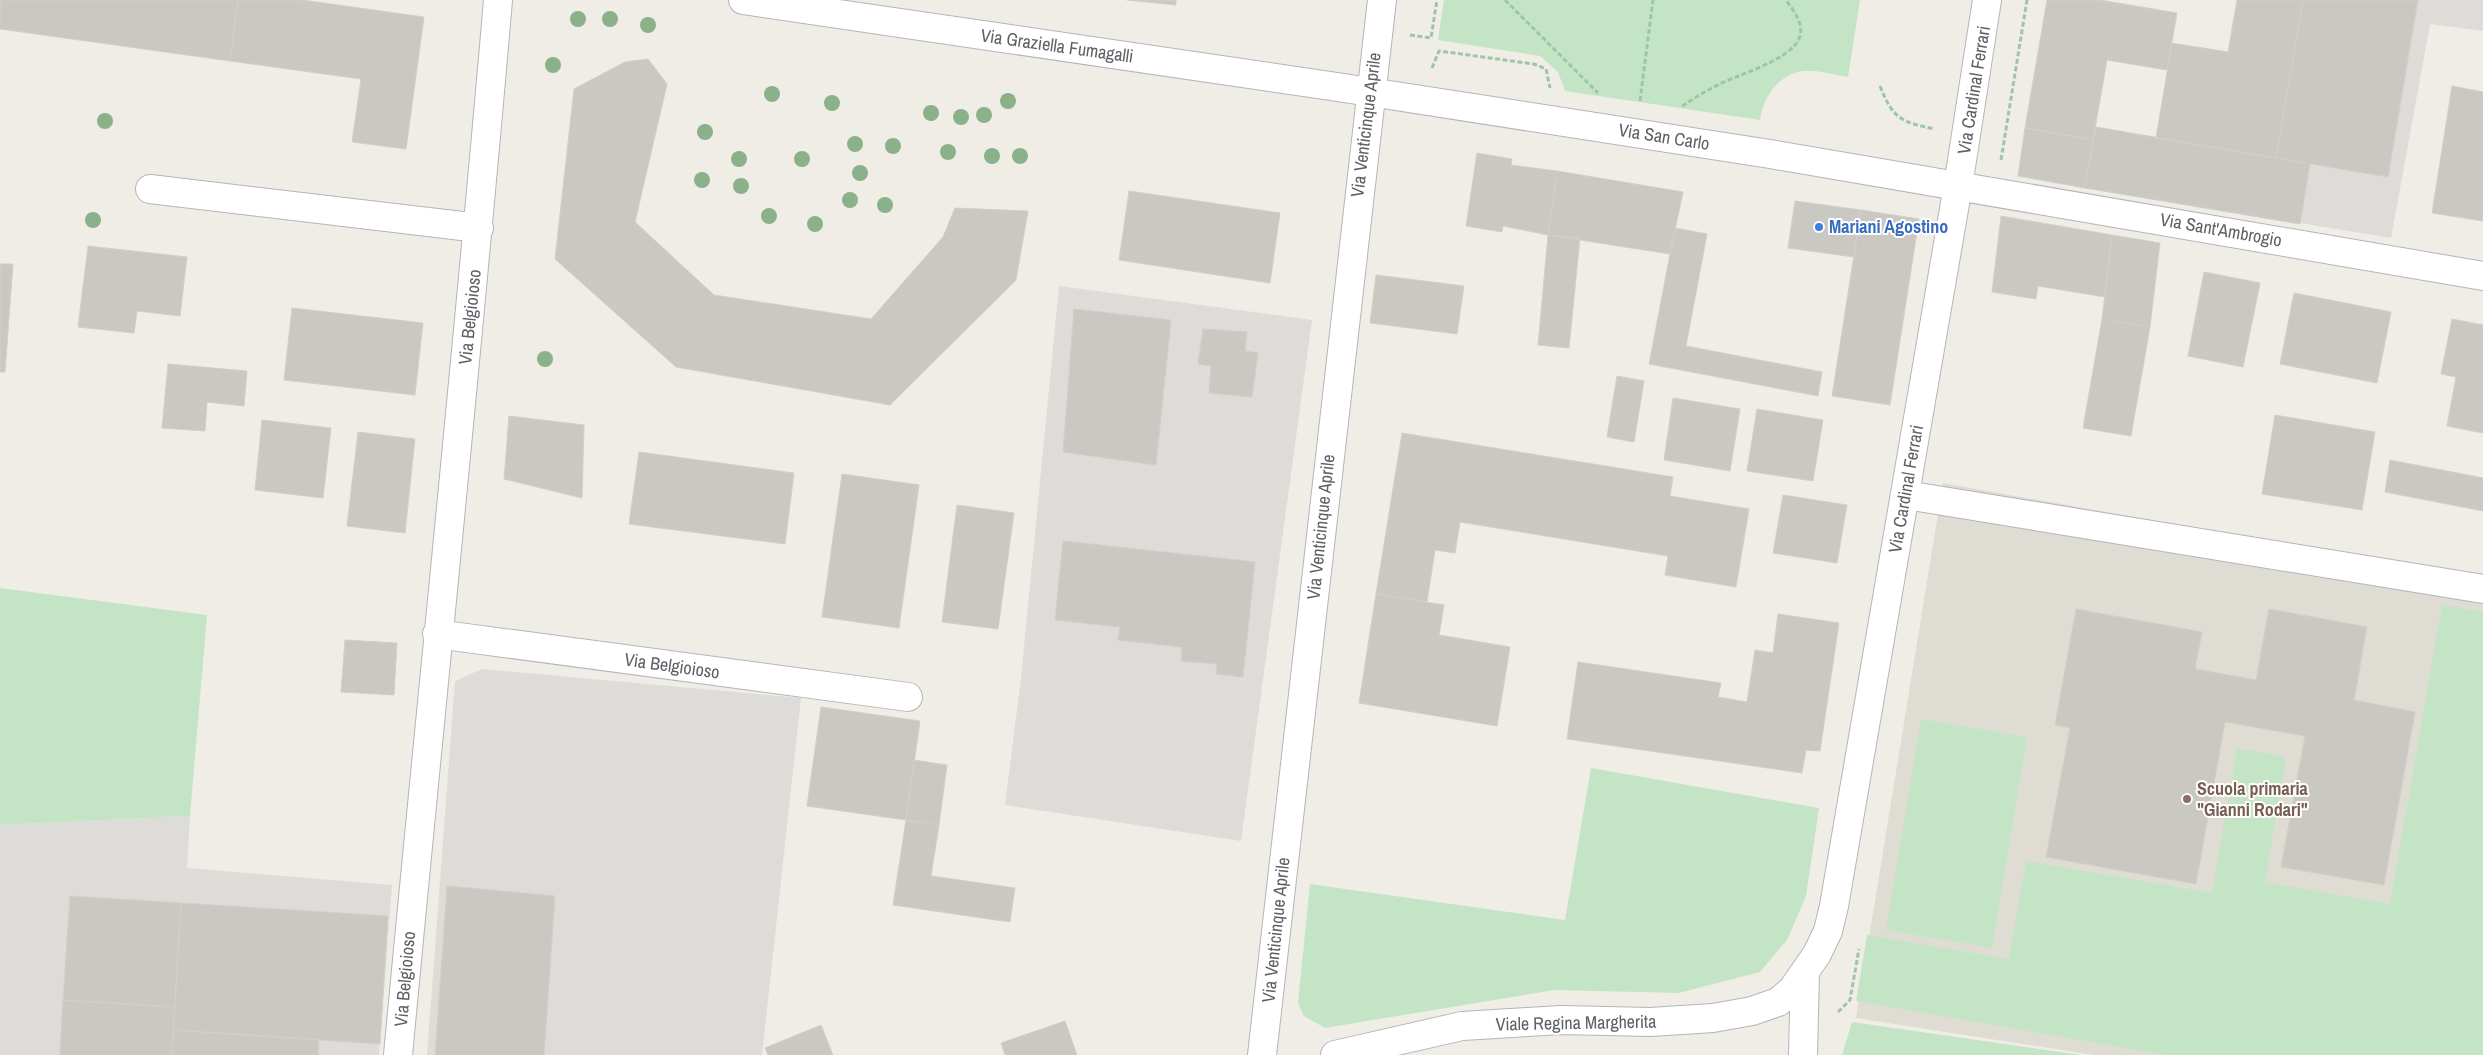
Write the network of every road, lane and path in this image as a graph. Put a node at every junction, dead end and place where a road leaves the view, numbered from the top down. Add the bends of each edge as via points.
1 (498, 0) edge
2 (743, 0) edge
3 (1382, 0) edge
4 (1437, 0) edge
5 (1505, 0) edge
6 (1653, 0) edge
7 (1786, 0) edge
8 (1987, 0) edge
9 (2027, 0) edge
10 (1406, 41) dead end
11 (1431, 70) dead end
12 (1880, 86) dead end
13 (1370, 92) junction
14 (1551, 93) dead end
15 (1599, 94) dead end
16 (1640, 102) dead end
17 (1972, 106) junction
18 (1676, 110) dead end
19 (2009, 112) junction
20 (1940, 130) dead end
21 (1958, 186) junction
22 (150, 189) dead end
23 (1996, 192) junction
24 (479, 228) junction
25 (2483, 276) edge
26 (1906, 495) junction
27 (2483, 589) edge
28 (437, 634) junction
29 (908, 697) dead end
30 (1805, 973) junction
31 (398, 1055) edge
32 (1262, 1055) edge
33 (1335, 1055) edge
34 (1803, 1055) edge

1 - 24 street, Via Belgioioso
2 - 13 street, Via Graziella Fumagalli
3 - 13 street, Via Venticinque Aprile
4 - 10 path via 1431,38 1410,35
5 - 15 path
6 - 16 path
7 - 18 path via 1801,30 1794,46 1778,59 1712,87
8 - 17 street, Via Cardinal Ferrari
9 - 19 path
11 - 14 path via 1439,51 1534,64 1547,72
12 - 20 path via 1889,107 1907,123
13 - 21 street, Via San Carlo
13 - 32 street, Via Venticinque Aprile
17 - 19 path
17 - 21 street, Via Cardinal Ferrari
19 - 23 path
21 - 23 street, Via Sant'Ambrogio
21 - 26 street, Via Cardinal Ferrari
22 - 24 street
23 - 25 street, Via Sant'Ambrogio
24 - 28 street, Via Belgioioso
26 - 27 street
26 - 30 street, Via Cardinal Ferrari via 1834,906 1828,931
28 - 29 street, Via Belgioioso
28 - 31 street, Via Belgioioso
30 - 33 street, Viale Regina Margherita via 1778,1002 1752,1011 1713,1018 1650,1022 1561,1020 1462,1026
30 - 34 street

